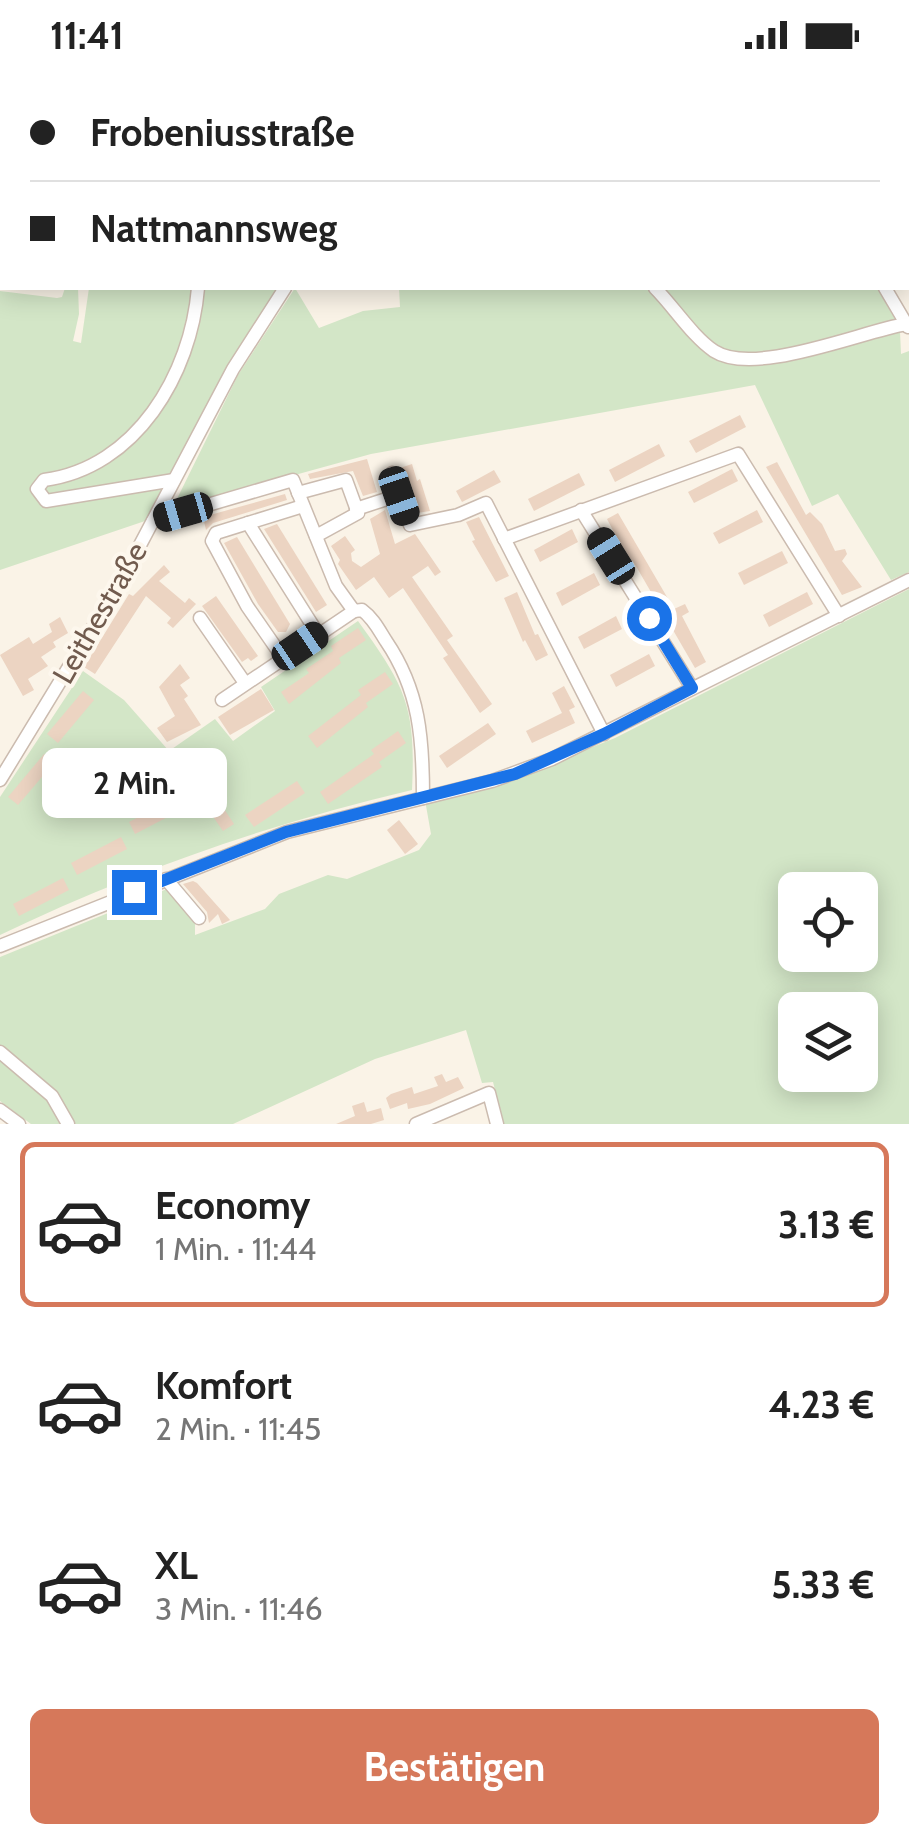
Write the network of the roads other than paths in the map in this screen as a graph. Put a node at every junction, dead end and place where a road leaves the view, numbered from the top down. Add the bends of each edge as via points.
1 (198, 290) edge
2 (283, 290) edge
3 (657, 290) edge
4 (887, 290) edge
5 (907, 326) edge
6 (392, 472) dead end
7 (174, 480) junction
8 (399, 496) junction
9 (301, 499) junction
10 (356, 509) junction
11 (582, 510) junction
12 (153, 520) junction
13 (248, 524) junction
14 (316, 536) junction
15 (504, 538) junction
16 (909, 580) edge
17 (354, 612) junction
18 (839, 616) junction
19 (200, 618) dead end
20 (318, 634) junction
21 (283, 658) junction
22 (246, 683) junction
23 (692, 688) junction
24 (222, 700) dead end
25 (604, 734) junction
26 (4, 763) edge
27 (0, 780) edge
28 (423, 798) junction
29 (166, 879) junction
30 (199, 918) dead end
31 (0, 946) edge
32 (0, 1052) edge
33 (0, 1110) edge
34 (19, 1124) edge
35 (68, 1124) edge
36 (416, 1124) edge
37 (498, 1124) edge

1 - 7 street via 191,331 162,400 104,460 40,482 38,493 46,501
2 - 7 street, Leithestraße
3 - 5 street via 726,357 766,357
4 - 5 street
6 - 8 street
7 - 12 street, Leithestraße
8 - 10 street
8 - 15 street via 410,525 486,503
9 - 10 street via 346,480
9 - 12 street via 293,480
9 - 13 street
9 - 14 street
10 - 14 street via 358,514
11 - 15 street
11 - 18 street via 738,454
11 - 23 street
12 - 26 street, Leithestraße via 120,584
13 - 20 street
13 - 21 street via 216,533 212,546
14 - 17 street
15 - 25 street
16 - 18 street
17 - 20 street
17 - 28 street via 369,616 416,696
18 - 23 street
19 - 22 street
20 - 21 street
21 - 22 street
22 - 24 street
23 - 25 street
25 - 28 street via 515,774
26 - 27 street, Leithestraße
28 - 29 street via 286,832
29 - 30 street
29 - 31 street
32 - 35 street via 52,1096
33 - 34 street
36 - 37 street via 489,1093

